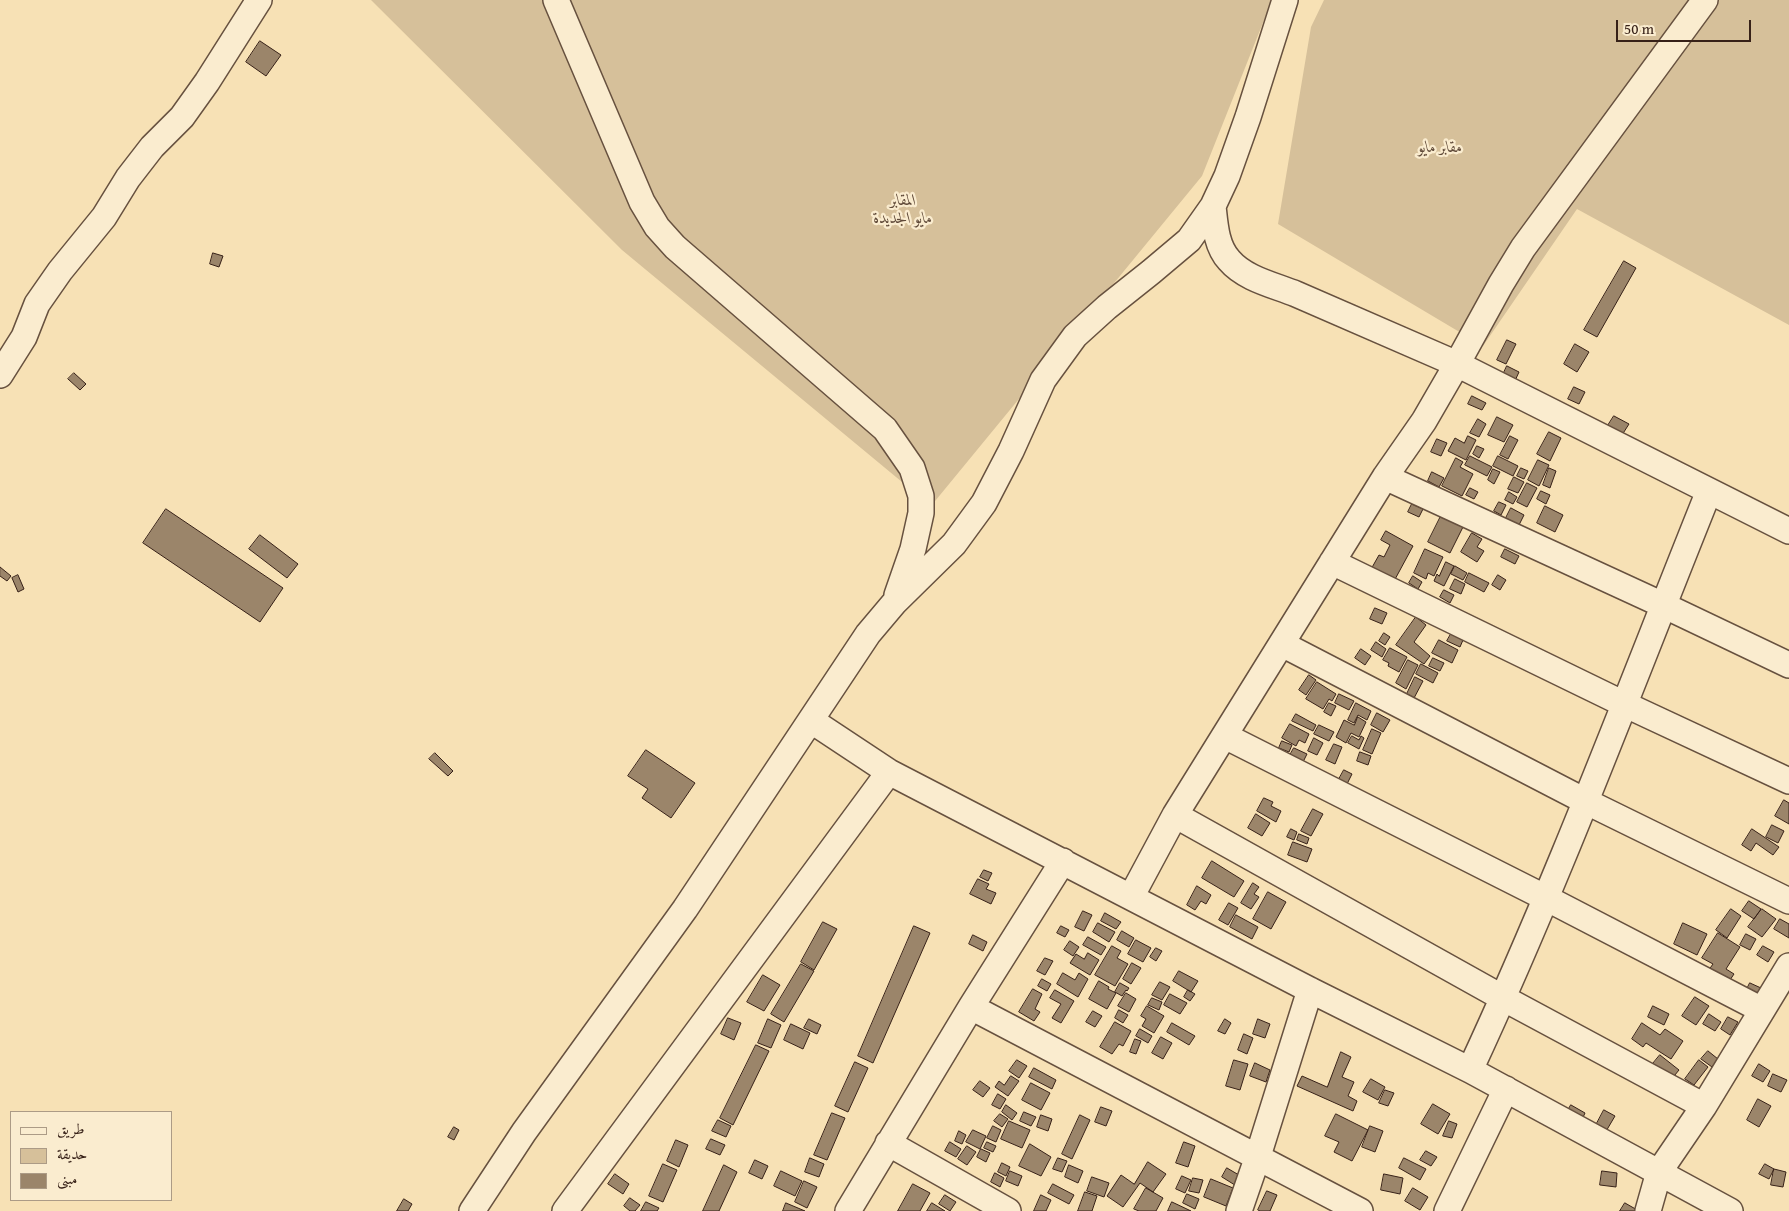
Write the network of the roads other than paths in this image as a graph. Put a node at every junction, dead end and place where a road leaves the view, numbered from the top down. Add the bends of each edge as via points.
1 (260, 0) edge
2 (556, 0) edge
3 (1285, 0) edge
4 (1705, 0) edge
5 (1213, 206) junction
6 (1457, 364) junction
7 (0, 375) edge
8 (1385, 477) junction
9 (1709, 491) junction
10 (1789, 531) edge
11 (1332, 562) junction
12 (895, 602) junction
13 (1663, 605) junction
14 (1282, 644) junction
15 (1789, 665) edge
16 (1624, 704) junction
17 (812, 721) junction
18 (1225, 736) junction
19 (889, 772) junction
20 (1789, 781) edge
21 (1585, 802) junction
22 (1175, 815) junction
23 (1063, 861) junction
24 (1131, 897) junction
25 (1546, 898) junction
26 (1789, 901) edge
27 (1789, 966) edge
28 (1310, 990) junction
29 (1504, 998) junction
30 (971, 1007) junction
31 (1762, 1010) junction
32 (1470, 1070) junction
33 (1506, 1089) junction
34 (1704, 1106) junction
35 (888, 1143) junction
36 (1258, 1156) junction
37 (1659, 1172) junction
38 (472, 1211) edge
39 (565, 1211) edge
40 (848, 1211) edge
41 (1008, 1211) edge
42 (1239, 1211) edge
43 (1360, 1211) edge
44 (1447, 1211) edge
45 (1648, 1211) edge
46 (1730, 1211) edge

1 - 7 street via 182,118 152,147 104,217 37,304 24,337
2 - 12 street via 642,202 657,227 675,247 885,429 912,468 921,496 920,513 913,549
3 - 5 street via 1248,117
4 - 6 street via 1523,248
5 - 6 street via 1218,239 1227,259 1237,268 1258,280
5 - 12 street via 1189,240 1075,336 1043,380 984,503 954,544
6 - 8 street via 1424,421
6 - 9 street
8 - 11 street
8 - 13 street
9 - 10 street
9 - 13 street
11 - 14 street
11 - 16 street
12 - 17 street via 868,634
13 - 15 street
13 - 16 street
14 - 18 street
14 - 21 street
16 - 20 street
16 - 21 street
17 - 19 street
17 - 38 street via 685,909 524,1132
18 - 22 street
18 - 25 street
19 - 23 street
19 - 39 street
21 - 25 street
21 - 26 street
22 - 24 street
22 - 29 street
23 - 24 street
23 - 30 street
24 - 28 street
25 - 29 street
25 - 31 street
27 - 31 street
28 - 32 street
28 - 36 street
29 - 32 street
29 - 34 street
30 - 35 street
30 - 36 street
31 - 34 street
32 - 33 street
33 - 37 street
33 - 44 street
34 - 37 street
35 - 40 street
35 - 41 street
36 - 42 street
36 - 43 street
37 - 45 street
37 - 46 street

